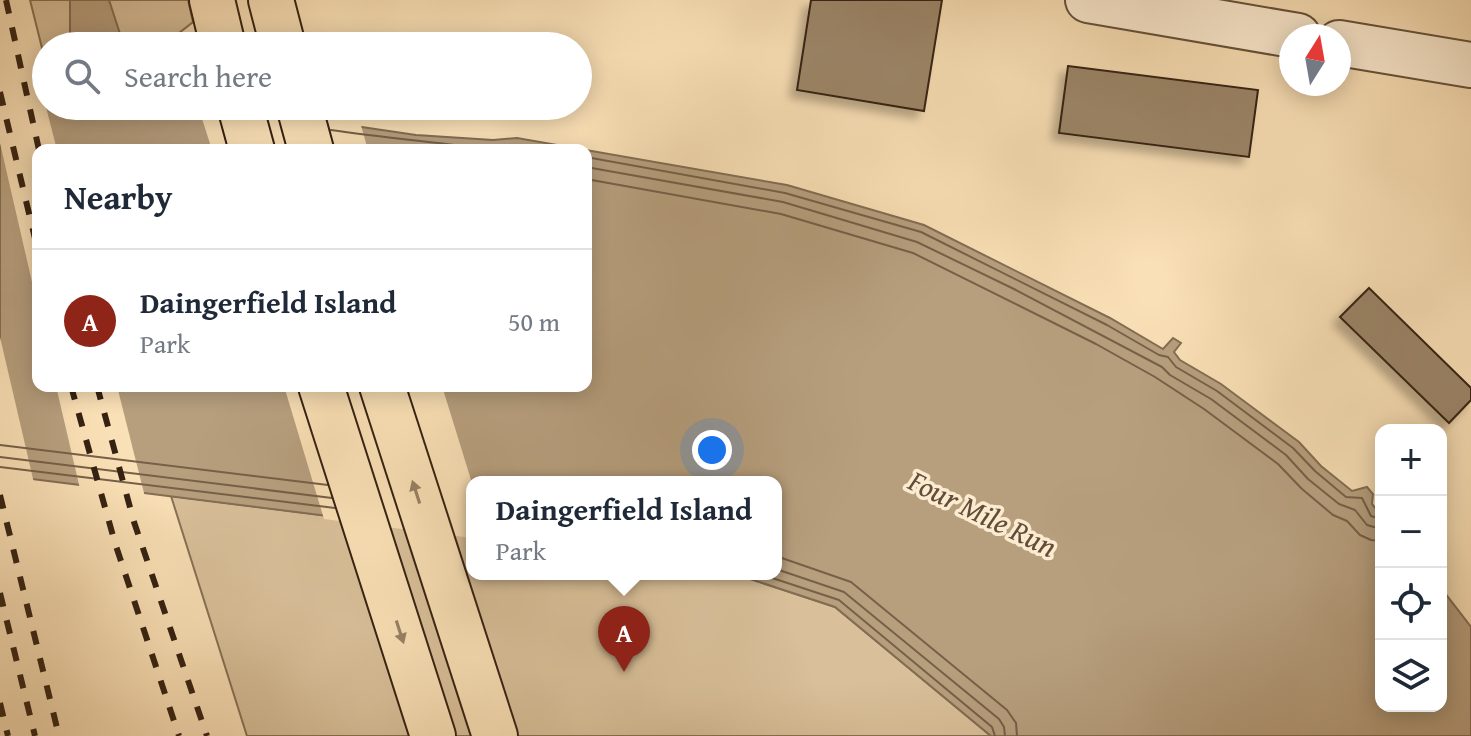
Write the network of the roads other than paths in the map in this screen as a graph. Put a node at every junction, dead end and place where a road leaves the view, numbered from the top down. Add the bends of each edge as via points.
1 (212, 0) edge
2 (271, 0) edge
3 (1088, 0) edge
4 (220, 32) edge
5 (279, 32) edge
6 (1279, 33) edge
7 (1351, 45) edge
8 (1471, 65) edge
9 (244, 120) edge
10 (303, 120) edge
11 (250, 144) edge
12 (309, 144) edge
13 (323, 392) edge
14 (384, 392) edge
15 (433, 736) edge
16 (495, 736) edge

1 - 4 highway
2 - 5 highway
3 - 6 street
7 - 8 street
9 - 11 highway
10 - 12 highway
13 -> 15 highway
16 -> 14 highway

